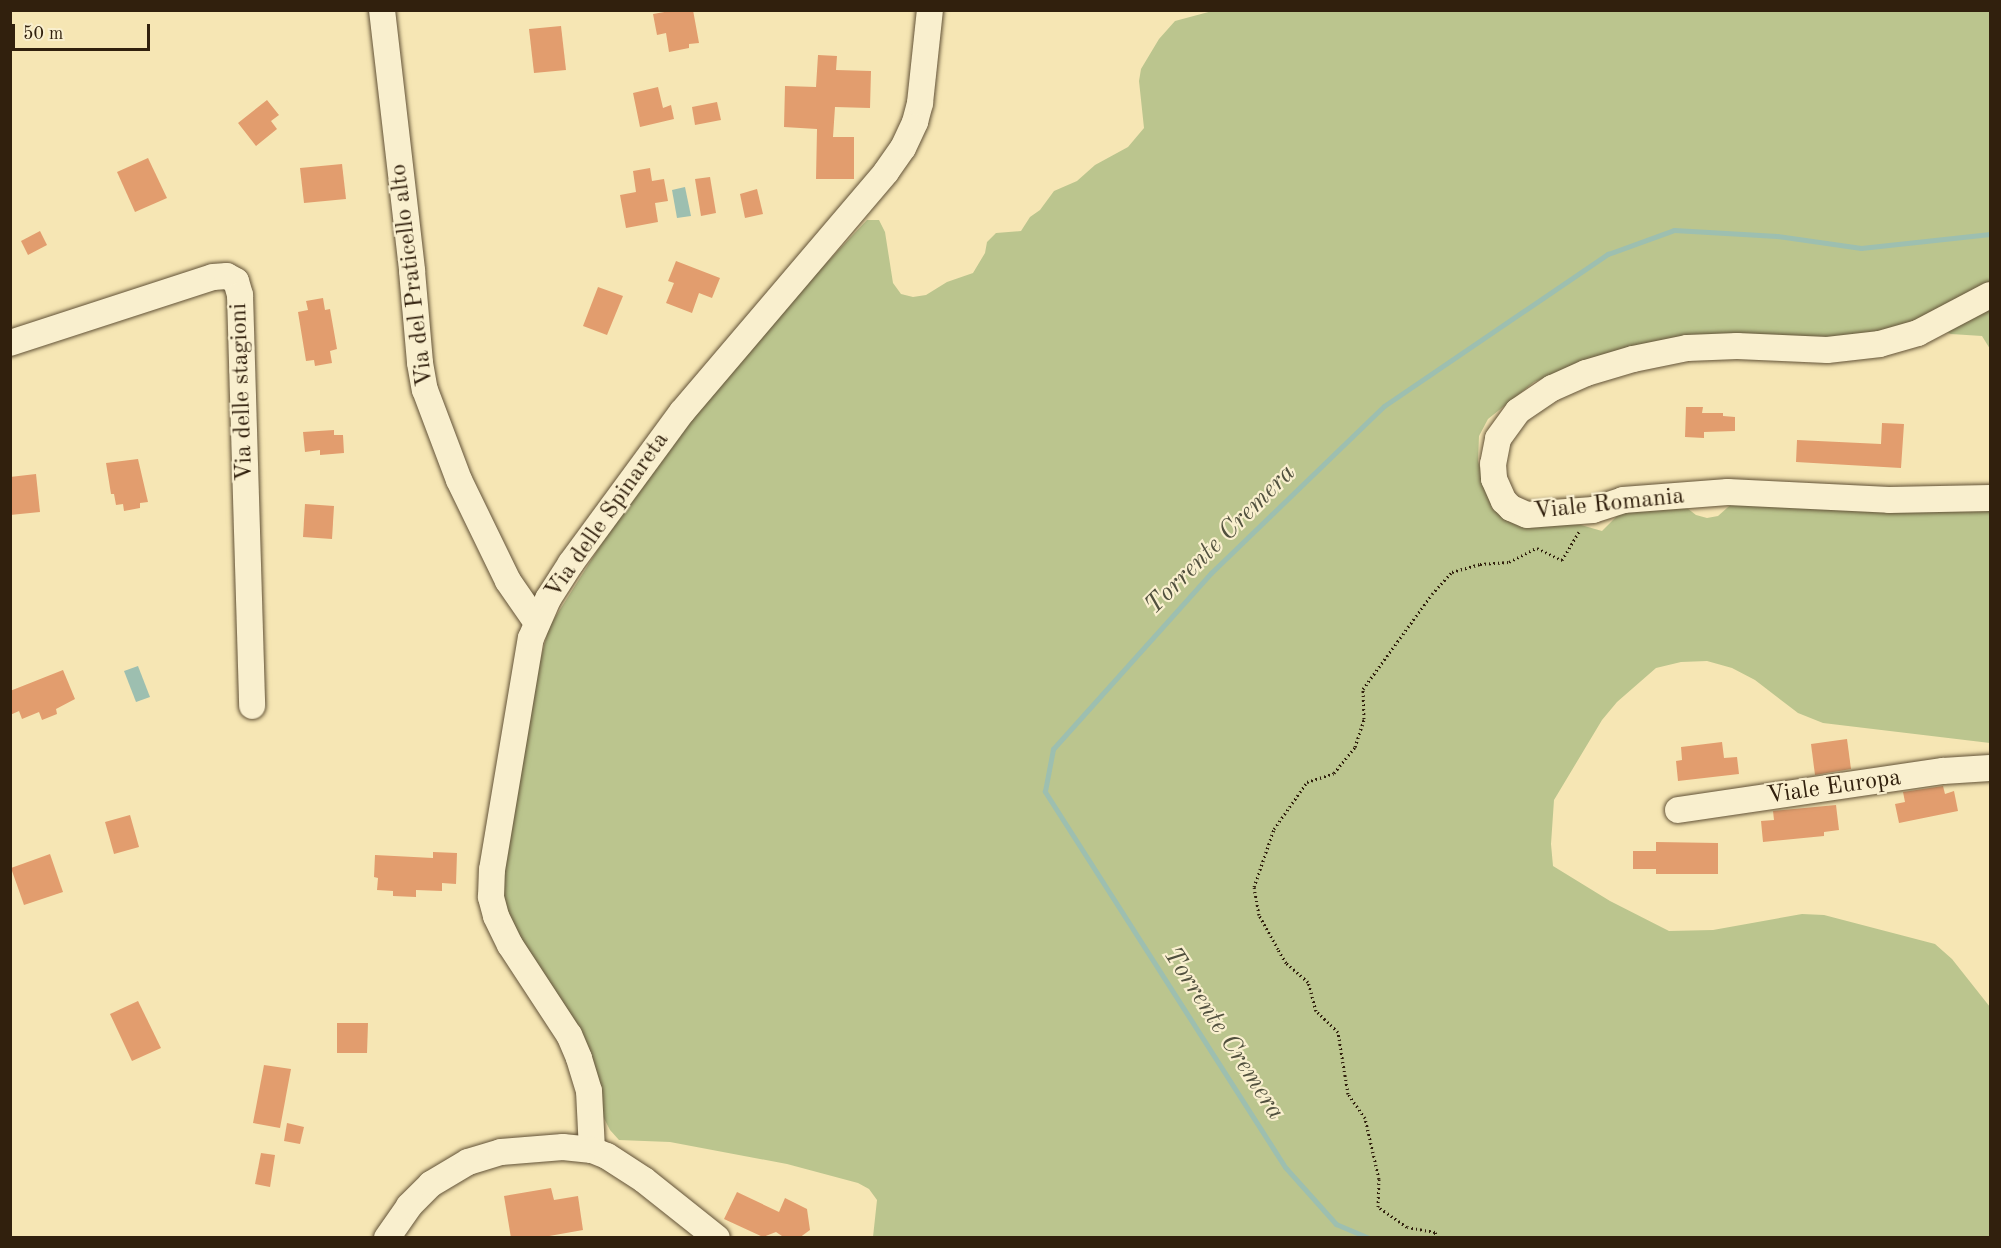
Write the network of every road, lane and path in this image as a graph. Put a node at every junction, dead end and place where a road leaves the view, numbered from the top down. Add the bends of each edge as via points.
1 (382, 10) edge
2 (930, 10) edge
3 (1990, 295) edge
4 (10, 343) edge
5 (1990, 498) edge
6 (1593, 510) junction
7 (537, 623) junction
8 (252, 706) dead end
9 (1990, 768) edge
10 (1677, 810) dead end
11 (592, 1150) junction
12 (387, 1238) edge
13 (717, 1238) edge
14 (1437, 1238) edge

1 - 7 street, Via del Praticello alto via 425,390 459,480 508,581
2 - 7 street, Via delle Spinareta via 920,103 903,148 682,412 571,563
3 - 6 street, Viale Romania via 1918,333 1880,344 1827,350 1686,348 1616,363 1552,388 1518,411 1498,439 1492,464 1499,492 1511,508 1527,515
4 - 8 street, Via delle stagioni via 213,277 228,276 236,281 240,295
5 - 6 street, Viale Romania via 1889,500 1728,492 1623,500
6 - 14 path via 1562,560 1537,548 1509,562 1480,564 1452,572 1432,594 1363,689 1364,719 1355,747 1334,773 1307,782 1274,829 1254,887 1259,915 1273,941 1286,963 1308,982 1316,1011 1338,1032 1348,1094 1365,1118 1379,1179 1378,1208 1407,1227 1435,1232
7 - 11 street, Via delle Spinareta via 524,666 490,892 506,937 569,1035 579,1058 589,1091
9 - 10 street, Viale Europa via 1943,771
11 - 12 street via 553,1147 501,1152 468,1162 431,1184 409,1206
11 - 13 street via 619,1162

